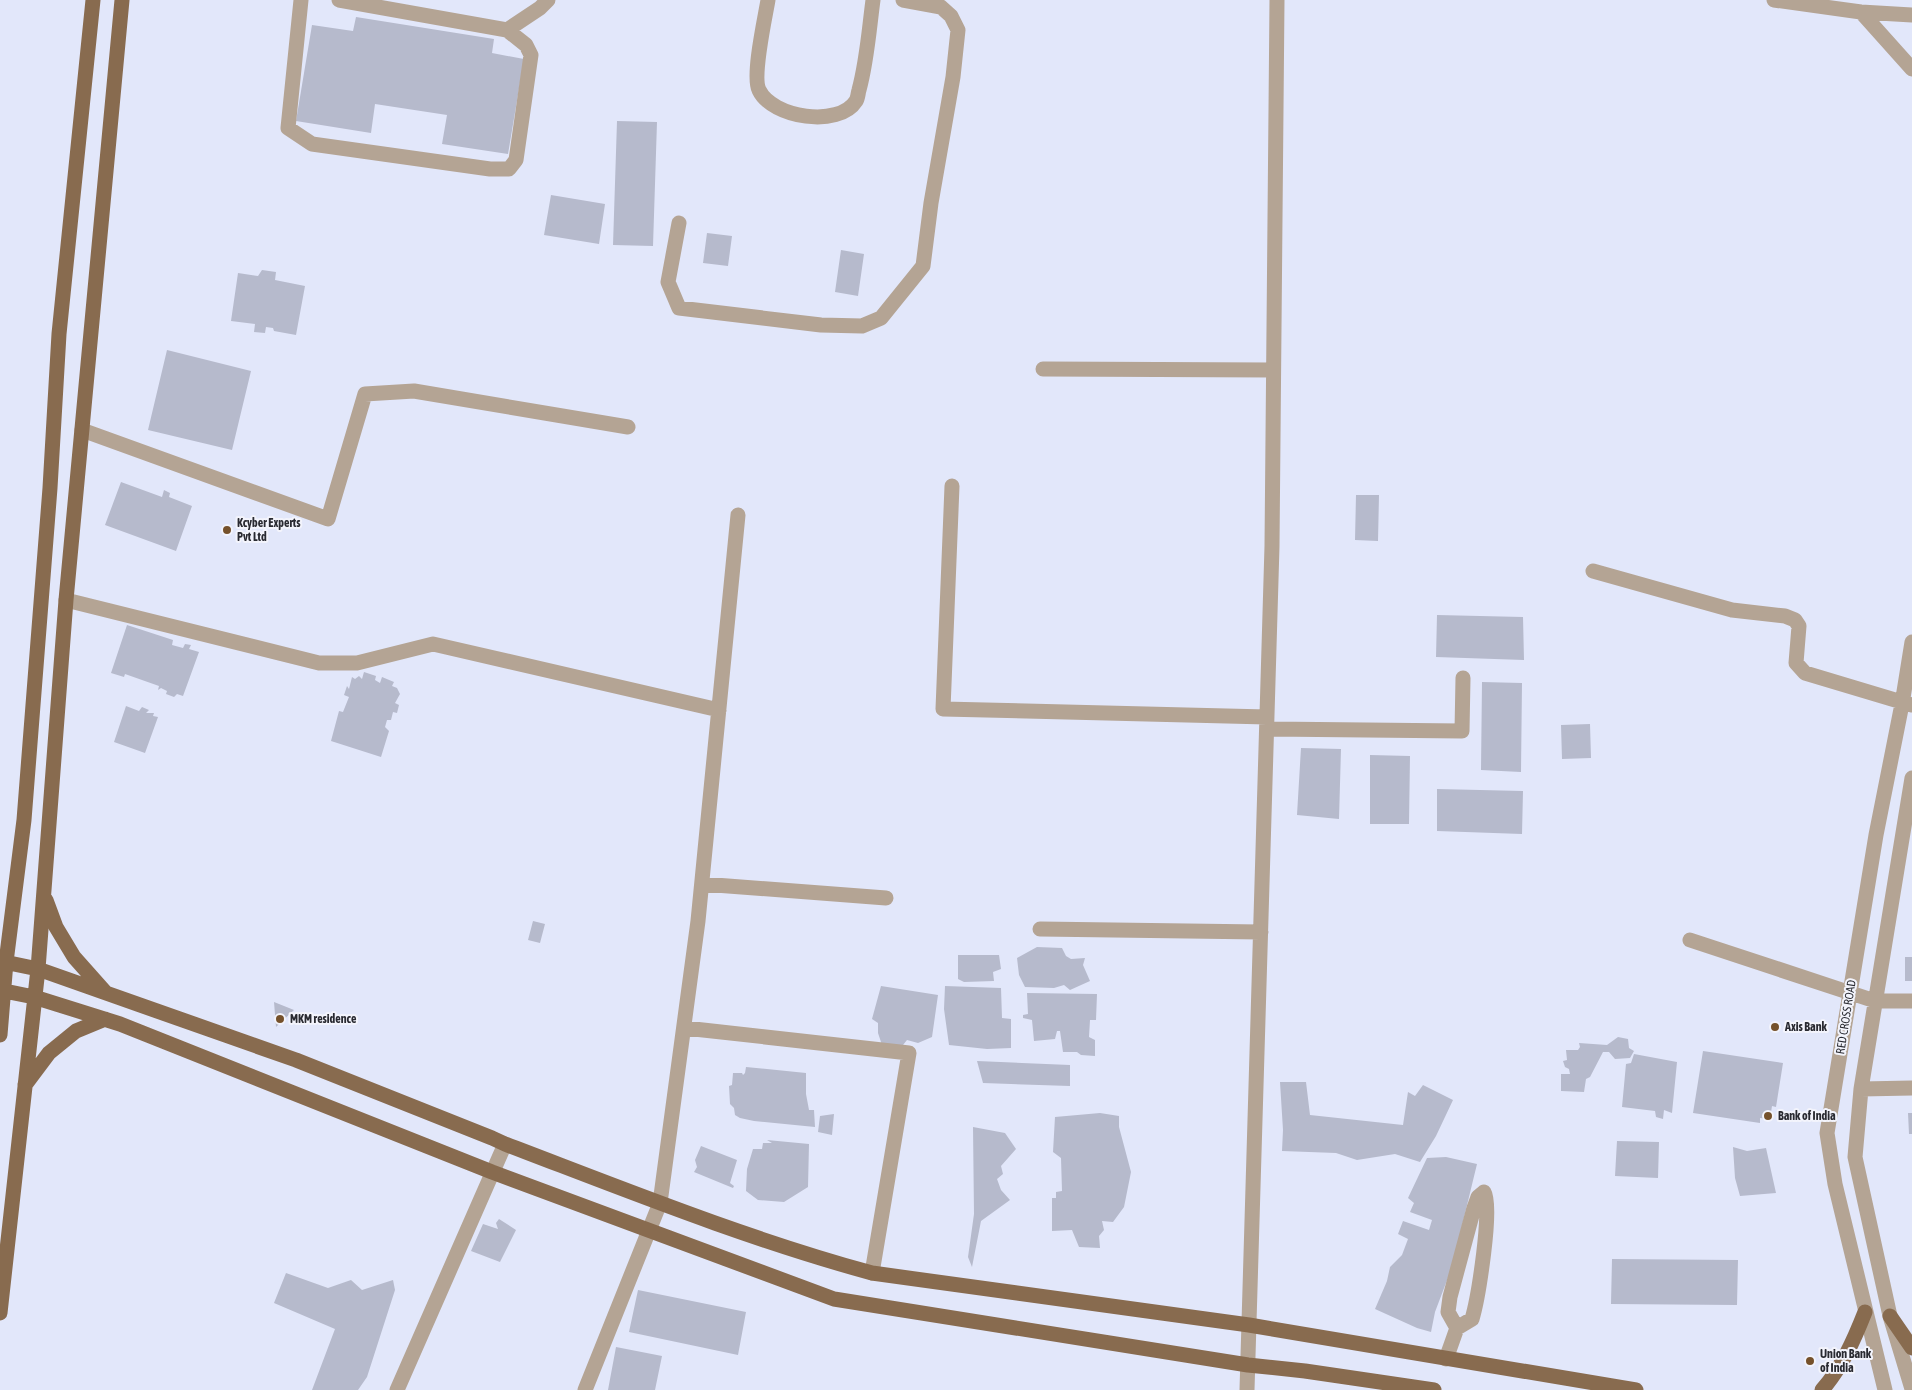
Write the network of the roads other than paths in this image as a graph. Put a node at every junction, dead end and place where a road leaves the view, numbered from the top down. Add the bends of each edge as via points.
1 (93, 0) edge
2 (122, 0) edge
3 (302, 0) edge
4 (339, 0) edge
5 (548, 0) edge
6 (768, 0) edge
7 (873, 0) edge
8 (903, 0) edge
9 (1277, 0) edge
10 (1774, 0) edge
11 (1861, 12) junction
12 (1912, 15) edge
13 (506, 30) junction
14 (1912, 69) edge
15 (679, 223) dead end
16 (1043, 369) dead end
17 (1273, 370) junction
18 (628, 427) dead end
19 (82, 430) junction
20 (952, 486) dead end
21 (738, 516) dead end
22 (1593, 571) dead end
23 (66, 600) junction
24 (1911, 648) edge
25 (1463, 678) dead end
26 (1907, 705) edge
27 (719, 710) junction
28 (1267, 723) junction
29 (1912, 778) edge
30 (702, 884) junction
31 (15, 890) junction
32 (44, 894) junction
33 (886, 898) dead end
34 (0, 911) edge
35 (1040, 928) dead end
36 (1261, 932) junction
37 (1690, 940) dead end
38 (3, 962) edge
39 (38, 969) junction
40 (2, 990) edge
41 (1849, 992) junction
42 (107, 994) junction
43 (34, 997) junction
44 (1875, 1001) junction
45 (1912, 1001) edge
46 (105, 1019) junction
47 (685, 1028) junction
48 (0, 1035) edge
49 (24, 1086) junction
50 (1912, 1088) edge
51 (1861, 1089) junction
52 (505, 1144) junction
53 (492, 1172) junction
54 (660, 1203) junction
55 (649, 1231) junction
56 (872, 1273) junction
57 (1866, 1312) junction
58 (0, 1313) edge
59 (1890, 1316) junction
60 (1249, 1325) junction
61 (1457, 1328) junction
62 (1912, 1348) edge
63 (1446, 1359) junction
64 (1248, 1365) junction
65 (1557, 1384) edge
66 (1912, 1389) edge
67 (398, 1390) edge
68 (585, 1390) edge
69 (1247, 1390) edge
70 (1434, 1390) edge
71 (1636, 1390) edge
72 (1822, 1390) edge
73 (1885, 1390) edge

1 - 31 main road via 60,334 24,820
2 - 19 main road
3 - 13 street via 288,128 312,144 508,169 516,160 531,55 526,45
4 - 13 street
5 - 13 street
6 - 7 street via 758,63 759,90 774,107 795,115 823,116 843,113 856,101 863,75
8 - 15 street via 942,7 958,30 923,266 881,318 862,326 820,324 679,308 668,282
9 - 17 street
10 - 11 street
11 - 12 street
11 - 14 street
16 - 17 street
17 - 28 street
18 - 19 street via 414,391 365,394 328,519
19 - 23 main road
20 - 28 street via 943,710
21 - 27 street
22 - 26 street via 1732,610 1786,616 1799,626 1796,663 1805,674
23 - 27 street via 319,663 357,663 433,644
23 - 32 main road
24 - 26 street, RED CROSS ROAD
25 - 28 street via 1462,731
26 - 41 street, RED CROSS ROAD via 1876,835
27 - 30 street
28 - 36 street
29 - 44 street
30 - 33 street
30 - 47 street
31 - 34 main road
31 - 38 main road
32 - 39 main road
32 - 42 main road via 56,927 74,957
35 - 36 street
36 - 60 street
37 - 41 street
38 - 39 main road
38 - 40 main road
39 - 42 main road
39 - 43 main road
40 - 43 main road
40 - 48 main road
41 - 44 street
41 - 57 street, RED CROSS ROAD via 1828,1132 1834,1184
42 - 52 main road via 296,1060
43 - 46 main road
43 - 49 main road
44 - 45 street
44 - 51 street
46 - 49 main road via 76,1031 49,1053
46 - 53 main road
47 - 54 street
47 - 56 street via 909,1053
49 - 58 main road
50 - 51 street
51 - 59 street via 1855,1157
52 - 53 street
52 - 54 main road
53 - 55 main road
53 - 67 street
54 - 55 street
54 - 56 main road
55 - 64 main road via 834,1299
55 - 68 street
56 - 60 main road
57 - 72 main road via 1842,1363
57 - 73 street, RED CROSS ROAD
59 - 62 main road
59 - 66 street
60 - 63 main road
60 - 64 street
61 - 61 street via 1448,1312 1450,1296 1474,1208 1484,1192 1487,1197 1485,1233 1477,1301 1472,1319
61 - 63 street
63 - 65 main road
64 - 69 street
64 - 70 main road
65 - 71 main road

